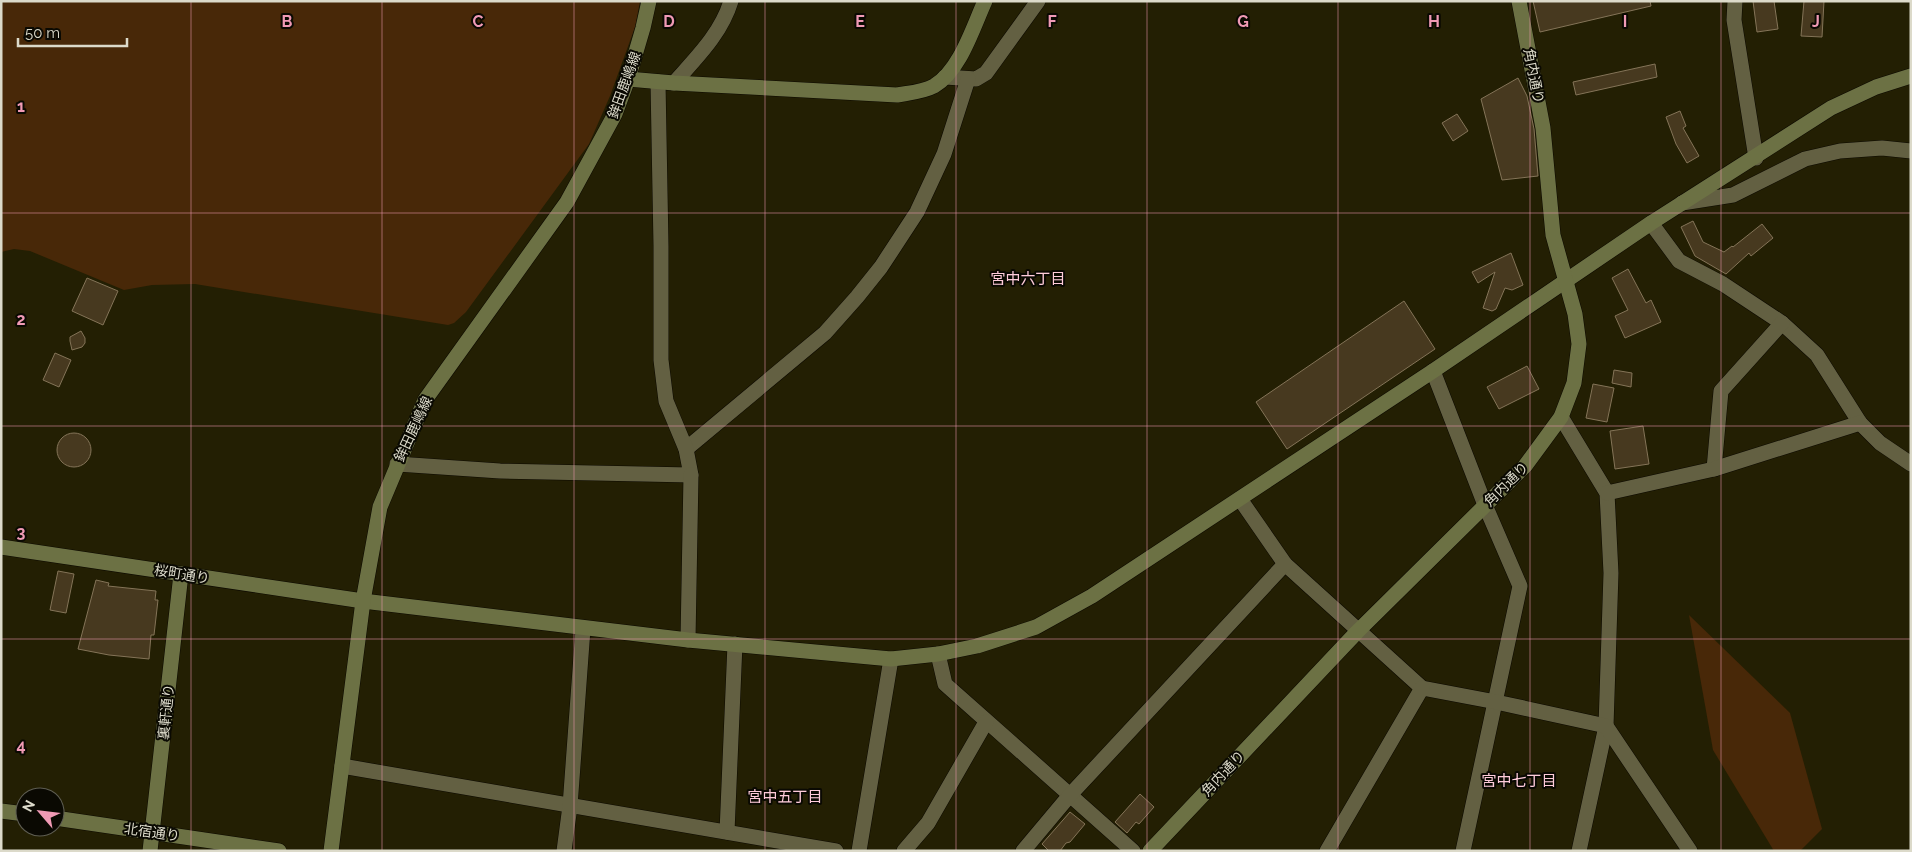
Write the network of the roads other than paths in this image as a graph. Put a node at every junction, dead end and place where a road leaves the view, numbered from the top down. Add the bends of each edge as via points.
1 (648, 1) edge
2 (731, 1) edge
3 (985, 1) edge
4 (1038, 1) edge
5 (1519, 1) edge
6 (1735, 1) edge
7 (1911, 76) edge
8 (944, 77) junction
9 (628, 79) junction
10 (968, 79) junction
11 (658, 82) junction
12 (674, 83) junction
13 (1911, 151) edge
14 (1756, 158) junction
15 (1682, 204) junction
16 (1651, 223) junction
17 (1566, 282) junction
18 (1782, 323) junction
19 (1433, 371) junction
20 (1561, 417) junction
21 (1860, 423) junction
22 (686, 450) junction
23 (397, 464) junction
24 (1911, 464) edge
25 (1714, 469) junction
26 (691, 475) junction
27 (1607, 493) junction
28 (1240, 499) junction
29 (1485, 505) junction
30 (1, 547) edge
31 (1285, 564) junction
32 (181, 574) junction
33 (363, 602) junction
34 (583, 629) junction
35 (1358, 632) junction
36 (688, 640) junction
37 (735, 644) junction
38 (938, 654) junction
39 (891, 658) junction
40 (1422, 688) junction
41 (1496, 702) junction
42 (986, 722) junction
43 (1606, 726) junction
44 (342, 766) junction
45 (1070, 795) junction
46 (570, 806) junction
47 (1, 811) edge
48 (15, 813) edge
49 (65, 819) edge
50 (152, 832) junction
51 (727, 832) junction
52 (150, 851) edge
53 (279, 851) edge
54 (331, 851) edge
55 (564, 851) edge
56 (836, 851) edge
57 (859, 851) edge
58 (904, 851) edge
59 (1023, 851) edge
60 (1133, 851) edge
61 (1150, 851) edge
62 (1327, 851) edge
63 (1463, 851) edge
64 (1579, 851) edge
65 (1690, 851) edge

1 - 9 street, 鉾田鹿嶋線
2 - 12 street via 710,42
3 - 8 street via 959,58
4 - 10 street via 986,73 976,80
5 - 17 street, 角内通り via 1543,128 1552,235
6 - 14 street via 1734,20
7 - 14 street, 桜町通り via 1876,86 1831,108
8 - 10 street
8 - 12 street via 934,86 896,95
9 - 11 street
9 - 23 street, 鉾田鹿嶋線 via 615,114 567,202 424,400
10 - 22 street via 944,154 917,212 881,267 825,333
11 - 12 street
11 - 22 street via 661,360 666,401
13 - 15 street via 1882,148 1822,155 1805,159 1733,195
14 - 15 street, 桜町通り
15 - 16 street, 桜町通り
16 - 17 street, 桜町通り
16 - 18 street via 1679,261 1723,284
17 - 19 street, 桜町通り
17 - 20 street, 角内通り via 1580,344 1574,383
18 - 21 street via 1817,355
18 - 25 street via 1721,390
19 - 28 street, 桜町通り
19 - 29 street
20 - 27 street
20 - 29 street, 角内通り via 1525,466
21 - 24 street via 1880,443
21 - 25 street
22 - 26 street
23 - 26 street via 500,471
23 - 33 street, 鉾田鹿嶋線 via 380,507
25 - 27 street
26 - 36 street
27 - 43 street via 1611,573
28 - 31 street
28 - 38 street, 桜町通り via 1092,596 1036,627 977,646
29 - 35 street, 角内通り
29 - 41 street via 1520,586
30 - 32 street, 桜町通り
31 - 35 street
31 - 45 street
32 - 33 street, 桜町通り
32 - 50 street, 裏軒通り
33 - 34 street, 桜町通り
33 - 44 street, 鉾田鹿嶋線
34 - 36 street, 桜町通り
34 - 46 street
35 - 40 street
35 - 61 street, 角内通り
36 - 37 street, 桜町通り
37 - 39 street, 桜町通り
37 - 51 street
38 - 39 street, 桜町通り
38 - 42 street via 945,684
39 - 57 street
40 - 41 street
40 - 62 street
41 - 43 street
41 - 63 street
42 - 45 street
42 - 58 street via 928,823
43 - 64 street
43 - 65 street
44 - 46 street
44 - 54 street, 鉾田鹿嶋線
45 - 59 street
45 - 60 street
46 - 51 street
46 - 55 street
47 - 48 street
49 - 50 street, 北宿通り
50 - 52 street, 裏軒通り
50 - 53 street, 北宿通り
51 - 56 street

